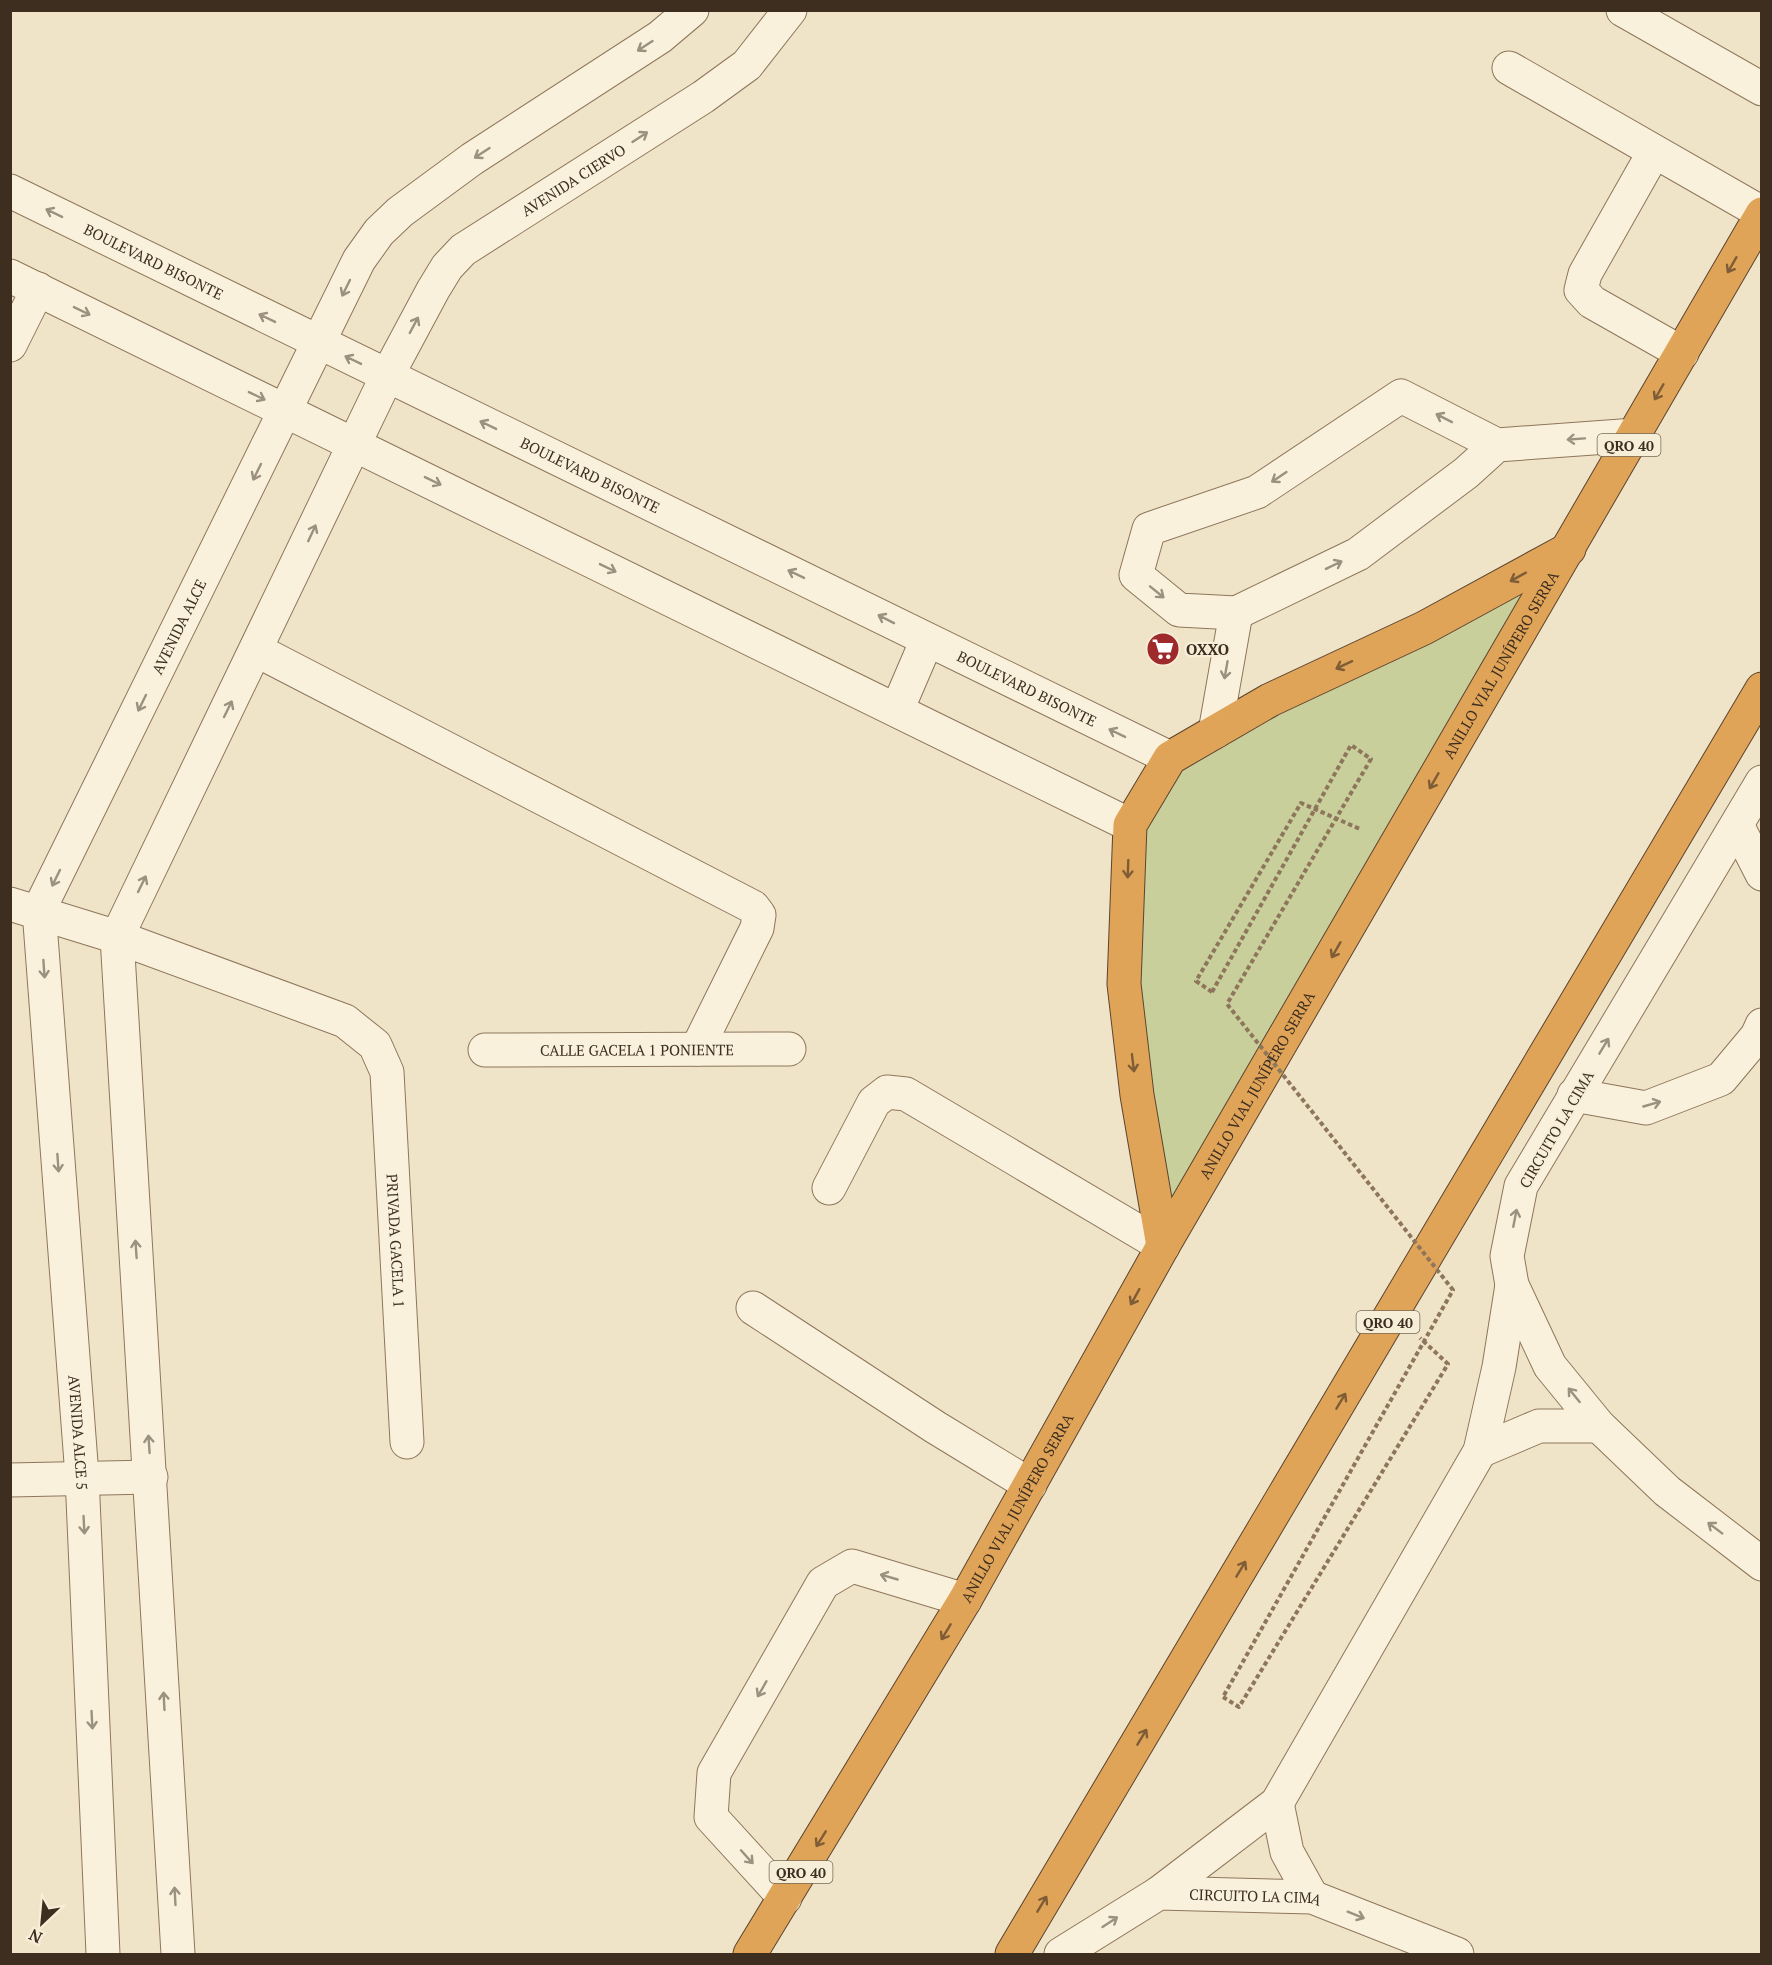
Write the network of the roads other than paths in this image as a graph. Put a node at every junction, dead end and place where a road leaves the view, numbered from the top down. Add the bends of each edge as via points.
1 (692, 10) edge
2 (790, 10) edge
3 (1623, 10) edge
4 (1509, 69) dead end
5 (1761, 89) edge
6 (1654, 152) junction
7 (10, 191) edge
8 (1761, 214) edge
9 (24, 283) edge
10 (319, 344) junction
11 (10, 345) edge
12 (1682, 353) junction
13 (387, 376) junction
14 (287, 410) junction
15 (1635, 435) junction
16 (354, 443) junction
17 (1497, 445) junction
18 (1569, 549) junction
19 (1236, 613) junction
20 (927, 640) junction
21 (256, 650) junction
22 (1761, 689) edge
23 (897, 710) junction
24 (1215, 732) junction
25 (1170, 758) junction
26 (1761, 782) edge
27 (1130, 825) junction
28 (1737, 825) junction
29 (1761, 874) edge
30 (25, 907) edge
31 (117, 937) junction
32 (1760, 1034) edge
33 (697, 1049) junction
34 (789, 1049) dead end
35 (485, 1050) dead end
36 (1574, 1095) junction
37 (829, 1188) dead end
38 (1163, 1246) junction
39 (1512, 1285) junction
40 (753, 1308) dead end
41 (1599, 1426) junction
42 (407, 1442) dead end
43 (1480, 1450) junction
44 (82, 1476) junction
45 (151, 1477) junction
46 (10, 1480) edge
47 (1030, 1485) junction
48 (1761, 1564) edge
49 (965, 1600) junction
50 (1277, 1803) junction
51 (1159, 1893) junction
52 (1312, 1897) junction
53 (784, 1898) junction
54 (103, 1954) edge
55 (178, 1954) edge
56 (750, 1954) edge
57 (1012, 1954) edge
58 (1061, 1954) edge
59 (1457, 1954) edge

1 -> 10 street via 660,37 472,159 400,212 359,260
13 -> 2 street, AVENIDA CIERVO via 447,267 464,250 747,65
3 - 5 street
4 - 6 street
6 - 8 street
6 - 12 street via 1585,274 1581,290 1592,302
10 -> 7 street, BOULEVARD BISONTE
8 -> 12 highway, ANILLO VIAL JUNÍPERO SERRA / QRO 40
9 - 11 street
9 -> 14 street
13 -> 10 street, BOULEVARD BISONTE
10 - 14 street, AVENIDA ALCE
12 -> 15 highway, ANILLO VIAL JUNÍPERO SERRA / QRO 40
13 - 16 street
20 -> 13 street, BOULEVARD BISONTE
14 - 16 street
14 -> 30 street, AVENIDA ALCE
15 -> 17 street
15 - 18 highway, ANILLO VIAL JUNÍPERO SERRA / QRO 40
21 -> 16 street
16 -> 23 street
19 -> 17 street via 1358,554
17 -> 19 street via 1401,396 1257,492 1149,529 1136,575 1179,610
18 -> 24 highway via 1424,628 1270,699
18 -> 38 highway, ANILLO VIAL JUNÍPERO SERRA / QRO 40
19 -> 24 street
20 - 23 street
25 -> 20 street, BOULEVARD BISONTE
31 -> 21 street
21 - 33 street via 753,907 759,915 757,928
57 -> 22 highway, QRO 40
23 - 27 street
24 - 25 highway
25 - 27 highway
26 - 28 street, CIRCUITO LA CIMA
27 -> 38 highway via 1124,984 1137,1095
28 - 29 street
36 -> 28 street, CIRCUITO LA CIMA
30 - 31 street
30 -> 44 street, AVENIDA ALCE 5
31 - 42 street, PRIVADA GACELA 1 via 345,1021 375,1045 387,1072
45 -> 31 street
36 -> 32 street via 1646,1108 1721,1079
33 - 34 street, CALLE GACELA 1 PONIENTE
33 - 35 street, CALLE GACELA 1 PONIENTE
39 -> 36 street, CIRCUITO LA CIMA via 1508,1256 1521,1185
37 - 38 street via 874,1102 887,1092 906,1094
38 -> 47 highway, ANILLO VIAL JUNÍPERO SERRA / QRO 40
41 -> 39 street, CIRCUITO LA CIMA via 1550,1366
39 - 43 street
40 - 47 street
41 - 43 street via 1539,1426
48 -> 41 street, CIRCUITO LA CIMA via 1667,1491
43 - 50 street
44 - 45 street
44 - 46 street
44 -> 54 street, AVENIDA ALCE 5
55 -> 45 street
47 - 49 highway, ANILLO VIAL JUNÍPERO SERRA / QRO 40
49 -> 53 highway, ANILLO VIAL JUNÍPERO SERRA / QRO 40
49 -> 53 street via 852,1566 822,1583 714,1773 711,1816
50 - 51 street
50 - 52 street via 1287,1852
51 - 52 street, CIRCUITO LA CIMA
58 -> 51 street
52 -> 59 street, CIRCUITO LA CIMA
53 - 56 highway, ANILLO VIAL JUNÍPERO SERRA / QRO 40

